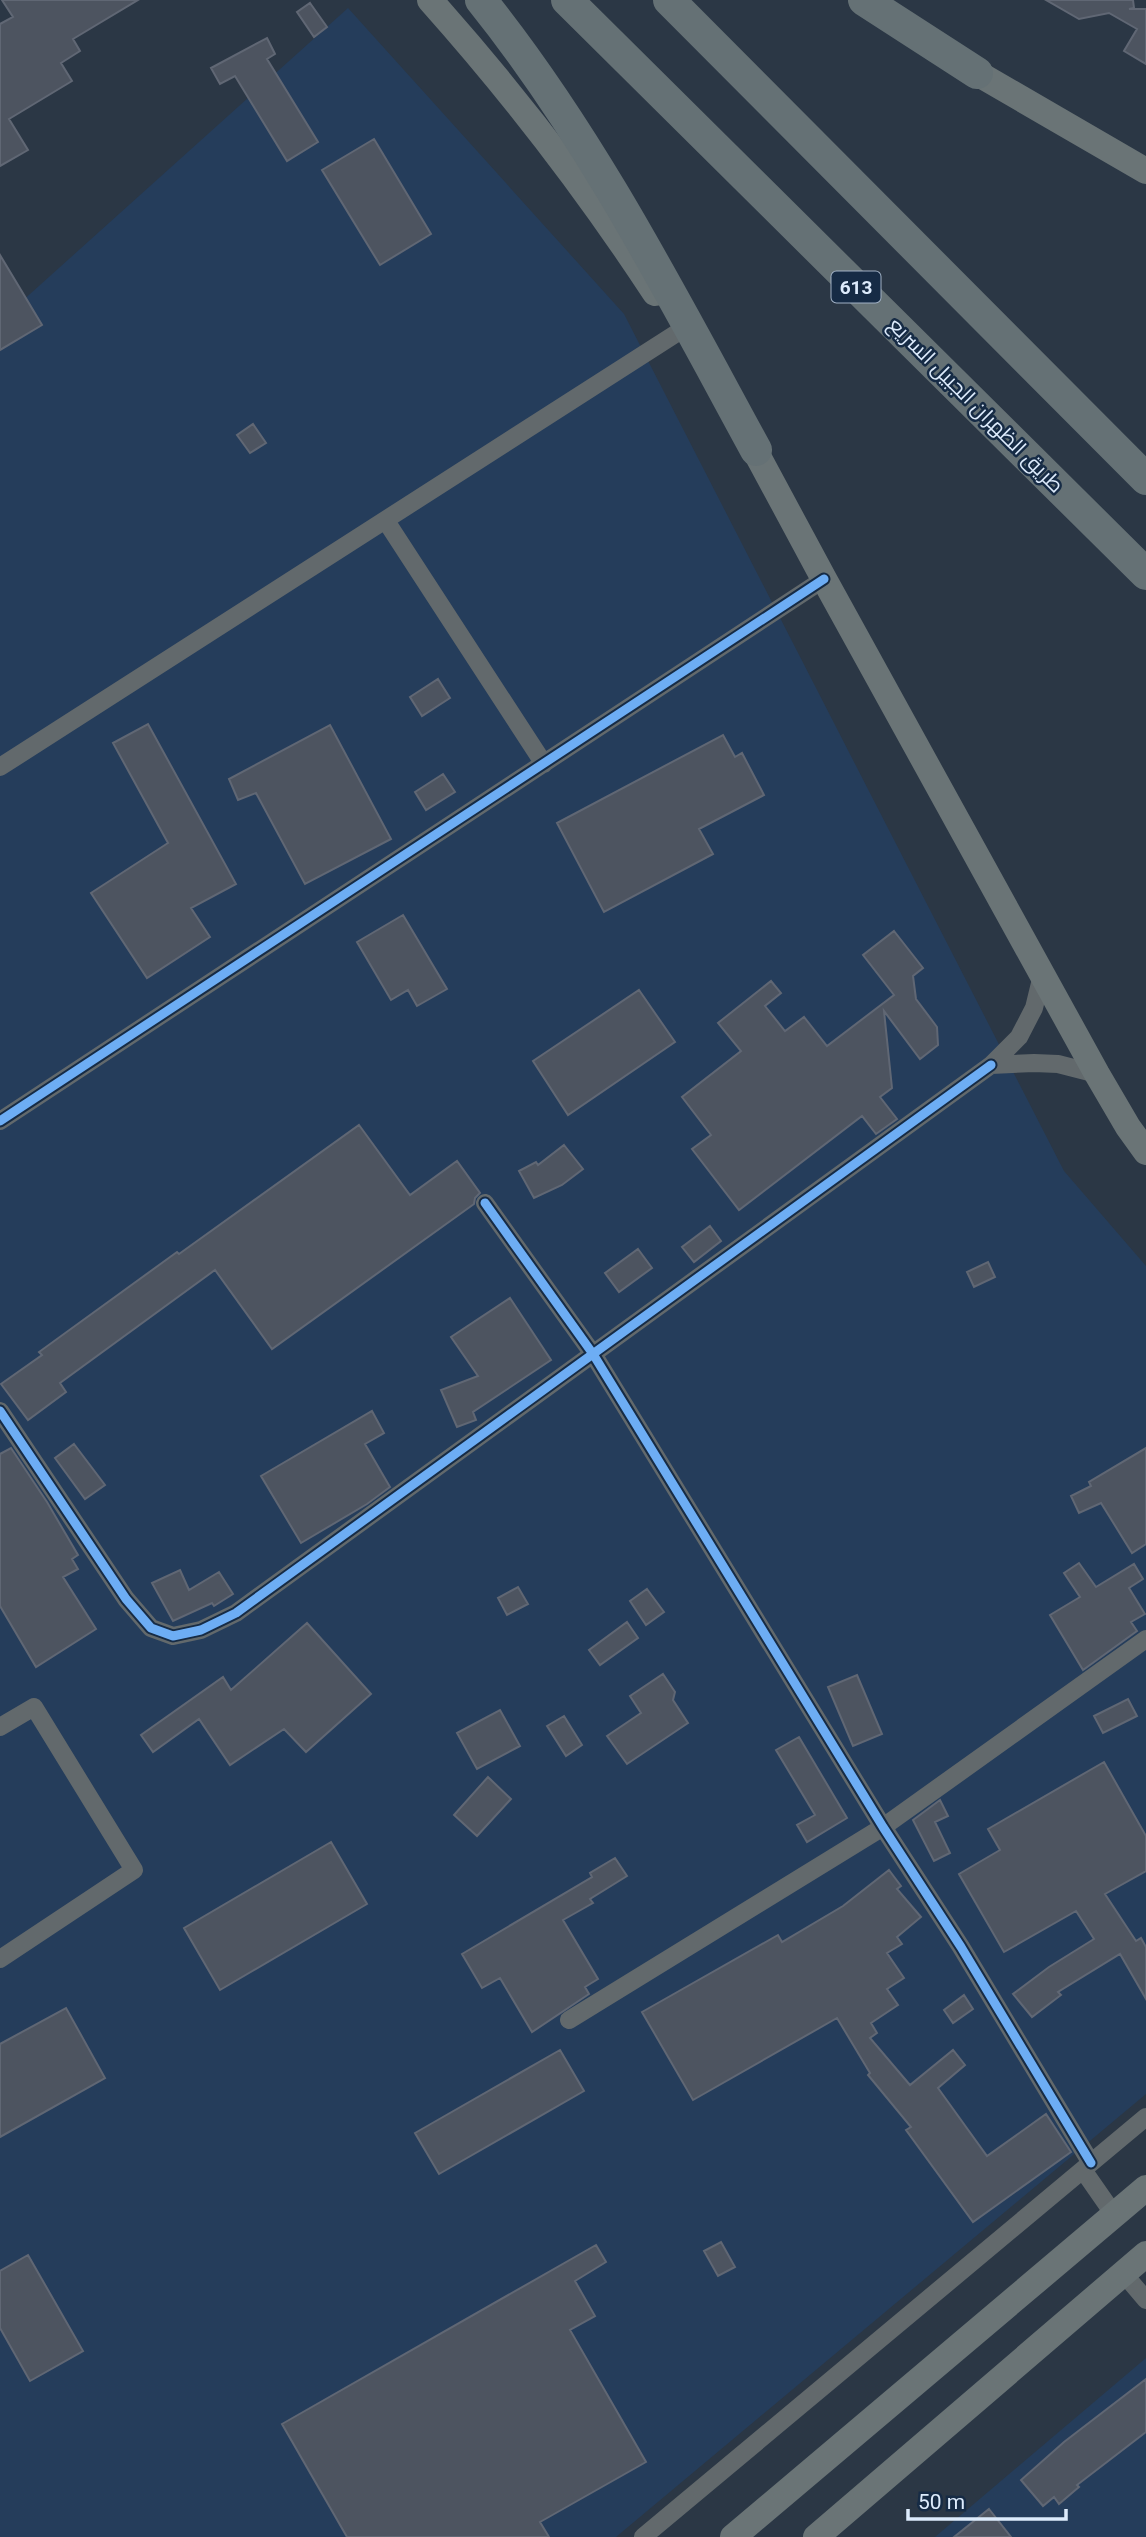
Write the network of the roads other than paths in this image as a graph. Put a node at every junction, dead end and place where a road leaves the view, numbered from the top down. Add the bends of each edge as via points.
1 (430, 0) edge
2 (481, 0) edge
3 (567, 0) edge
4 (669, 0) edge
5 (864, 0) edge
6 (881, 0) edge
7 (977, 73) junction
8 (1146, 171) edge
9 (680, 331) junction
10 (757, 450) junction
11 (1146, 479) edge
12 (386, 521) junction
13 (1146, 573) edge
14 (824, 579) junction
15 (544, 764) junction
16 (0, 767) edge
17 (1042, 975) junction
18 (991, 1065) junction
19 (1097, 1074) junction
20 (0, 1121) edge
21 (1146, 1152) edge
22 (485, 1203) dead end
23 (593, 1354) junction
24 (0, 1411) edge
25 (1146, 1639) edge
26 (0, 1727) edge
27 (883, 1827) junction
28 (0, 1959) edge
29 (569, 2020) dead end
30 (1146, 2117) edge
31 (1087, 2166) junction
32 (1146, 2188) edge
33 (1115, 2216) junction
34 (1146, 2254) edge
35 (1124, 2274) junction
36 (1146, 2300) edge
37 (643, 2537) edge
38 (733, 2537) edge
39 (816, 2537) edge

1 - 9 main road via 545,136
2 - 10 highway via 524,54 632,224
3 - 13 highway, طريق الظهران الجبيل السريع / 613
4 - 11 highway
5 - 7 highway
6 - 7 main road
7 - 8 main road
9 - 10 main road
9 - 12 street
10 - 14 main road
12 - 15 street
12 - 16 street
14 - 15 street
14 - 17 main road
15 - 20 street
17 - 18 street via 1034,1009 1019,1038
17 - 19 main road
18 - 19 street via 1058,1064
18 - 23 street
19 - 21 main road
22 - 23 street
23 - 24 street via 236,1613 201,1630 173,1636 151,1628 126,1599
23 - 27 street
25 - 27 street
26 - 28 street via 34,1707 134,1870
27 - 29 street
27 - 31 street via 961,1947
30 - 31 street
31 - 33 street
31 - 37 street
32 - 33 main road
33 - 38 main road
34 - 35 main road
35 - 36 street
35 - 39 main road

